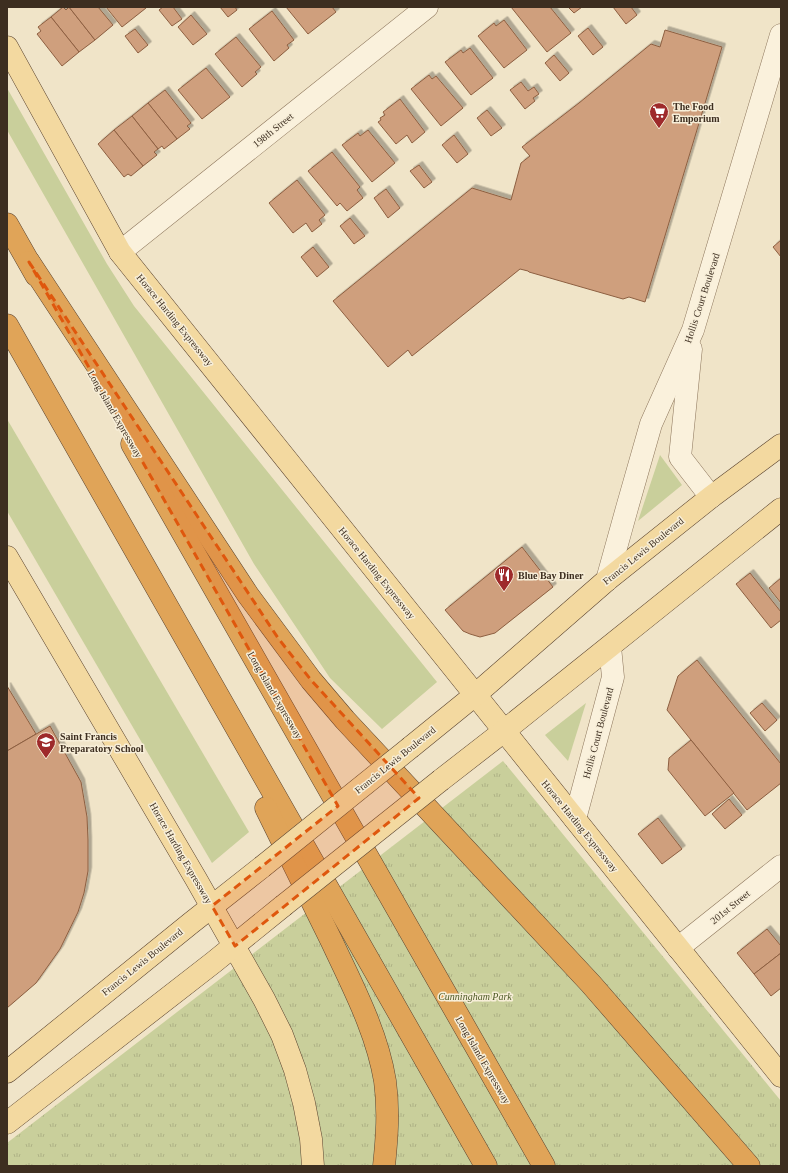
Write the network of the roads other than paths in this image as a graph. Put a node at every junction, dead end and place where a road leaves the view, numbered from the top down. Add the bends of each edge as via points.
1 (427, 7) edge
2 (781, 35) edge
3 (7, 47) edge
4 (7, 224) edge
5 (120, 252) junction
6 (29, 262) junction
7 (7, 325) edge
8 (693, 330) junction
9 (781, 445) edge
10 (711, 497) junction
11 (781, 509) edge
12 (7, 557) edge
13 (607, 580) junction
14 (175, 620) junction
15 (610, 647) junction
16 (475, 695) junction
17 (504, 731) junction
18 (575, 819) junction
19 (781, 866) edge
20 (212, 906) junction
21 (235, 946) junction
22 (678, 948) junction
23 (7, 1072) edge
24 (781, 1076) edge
25 (7, 1123) edge
26 (313, 1166) edge
27 (384, 1166) edge
28 (486, 1166) edge
29 (544, 1166) edge
30 (749, 1166) edge

1 - 5 street, 198th Street
2 - 8 street, Hollis Court Boulevard
3 - 5 main road, Horace Harding Expressway
4 - 6 highway, Long Island Expressway
5 - 16 main road, Horace Harding Expressway
6 - 29 highway, Long Island Expressway
6 - 30 highway via 248,596 311,680 345,720 591,984
7 - 14 highway
8 - 10 street via 680,457
8 - 13 street, Hollis Court Boulevard via 651,424
9 - 10 main road, Francis Lewis Boulevard
10 - 13 main road, Francis Lewis Boulevard
11 - 15 main road
12 - 20 main road, Horace Harding Expressway
13 - 16 main road, Francis Lewis Boulevard
14 - 27 highway via 370,1025 379,1052 388,1110
14 - 28 highway
15 - 17 main road
15 - 18 street, Hollis Court Boulevard via 613,677
16 - 17 main road, Horace Harding Expressway
16 - 20 main road, Francis Lewis Boulevard, bridge
17 - 18 main road, Horace Harding Expressway
17 - 21 main road, bridge
18 - 22 main road, Horace Harding Expressway
19 - 22 street, 201st Street
20 - 21 main road, Horace Harding Expressway
20 - 23 main road, Francis Lewis Boulevard
21 - 25 main road
21 - 26 main road, Horace Harding Expressway via 275,1021 295,1070 311,1140
22 - 24 main road, Horace Harding Expressway

